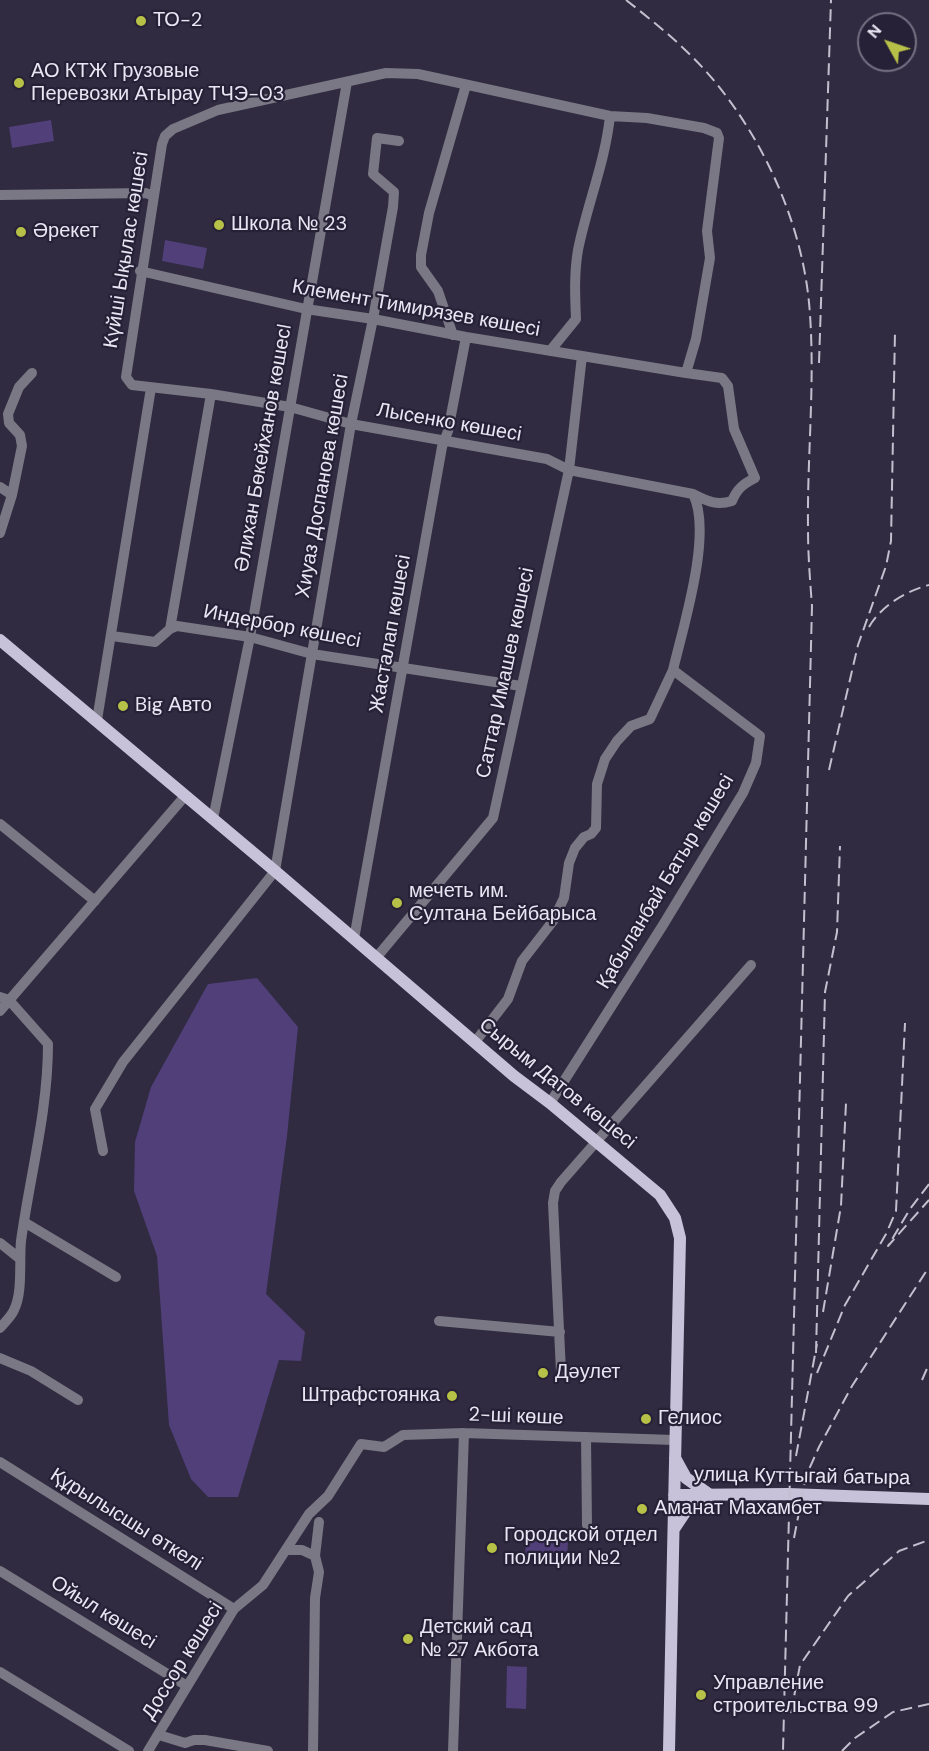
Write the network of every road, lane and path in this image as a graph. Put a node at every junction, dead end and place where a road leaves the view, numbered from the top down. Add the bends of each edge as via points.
1 (347, 82) junction
2 (466, 85) junction
3 (610, 116) junction
4 (399, 141) dead end
5 (0, 195) edge
6 (153, 196) junction
7 (140, 272) junction
8 (306, 309) junction
9 (373, 319) junction
10 (453, 334) junction
11 (466, 337) junction
12 (550, 351) junction
13 (582, 356) junction
14 (32, 373) dead end
15 (686, 373) junction
16 (127, 381) joint
17 (151, 388) junction
18 (211, 394) junction
19 (290, 407) junction
20 (351, 424) junction
21 (444, 440) junction
22 (568, 470) junction
23 (0, 487) edge
24 (693, 494) junction
25 (12, 495) junction
26 (0, 533) edge
27 (170, 628) junction
28 (112, 636) junction
29 (250, 637) junction
30 (0, 640) edge
31 (312, 654) junction
32 (404, 667) junction
33 (673, 670) junction
34 (521, 686) junction
35 (97, 720) junction
36 (185, 796) junction
37 (213, 819) junction
38 (4, 828) edge
39 (0, 841) edge
40 (275, 871) junction
41 (95, 901) junction
42 (354, 939) junction
43 (376, 958) junction
44 (751, 965) dead end
45 (5, 998) edge
46 (0, 1011) edge
47 (475, 1042) junction
48 (550, 1103) junction
49 (597, 1143) junction
50 (103, 1151) dead end
51 (24, 1222) junction
52 (0, 1243) edge
53 (19, 1258) junction
54 (116, 1277) dead end
55 (439, 1321) dead end
56 (0, 1328) edge
57 (560, 1332) junction
58 (0, 1358) edge
59 (561, 1372) dead end
60 (78, 1400) dead end
61 (464, 1433) junction
62 (586, 1437) junction
63 (674, 1440) junction
64 (361, 1444) joint
65 (674, 1456) junction
66 (0, 1462) edge
67 (674, 1495) junction
68 (710, 1495) junction
69 (929, 1499) edge
70 (319, 1522) dead end
71 (587, 1525) dead end
72 (674, 1531) junction
73 (286, 1550) junction
74 (315, 1556) junction
75 (0, 1571) edge
76 (234, 1609) junction
77 (0, 1672) edge
78 (187, 1686) junction
79 (159, 1735) junction
80 (184, 1747) edge
81 (129, 1751) edge
82 (148, 1751) edge
83 (268, 1751) edge
84 (313, 1751) edge
85 (453, 1751) edge
86 (669, 1751) edge

1 - 2 street, Күйші Ықылас көшесі via 386,73 418,74
1 - 6 street, Күйші Ықылас көшесі via 218,110 173,129 162,144
1 - 8 street, Әлихан Бөкейханов көшесI
2 - 3 street, Күйші Ықылас көшесі
2 - 10 street via 429,213 421,255 421,267 438,291
3 - 12 street via 600,172 578,249 574,278 576,319
3 - 15 street, Күйші Ықылас көшесі via 704,128 717,133 719,138 707,231 710,258
4 - 9 street, Хиуаз Доспанова көшесі via 377,138 373,174 394,192
5 - 6 street
6 - 7 street, Күйші Ықылас көшесі
7 - 8 street, Клемент Тимирязев көшесі
7 - 16 street, Күйші Ықылас көшесі
8 - 9 street, Клемент Тимирязев көшесі
8 - 19 street, Әлихан Бөкейханов көшесI
9 - 10 street, Клемент Тимирязев көшесі
9 - 20 street, Хиуаз Доспанова көшесі
10 - 11 street, Клемент Тимирязев көшесі
11 - 12 street, Клемент Тимирязев көшесі
11 - 21 street, Жасталап көшесі
12 - 13 street, Клемент Тимирязев көшесі
13 - 15 street, Клемент Тимирязев көшесі
13 - 22 street, Саттар Имашев көшесі
14 - 25 street via 19,387 8,414 22,446
15 - 24 street via 722,378 728,386 734,429 755,478 743,484 732,501 721,505
16 - 17 street, Лысенко көшесі
17 - 18 street, Лысенко көшесі
17 - 28 street
18 - 19 street, Лысенко көшесі
18 - 27 street
19 - 20 street, Лысенко көшесі
19 - 29 street, Әлихан Бөкейханов көшесI
20 - 21 street, Лысенко көшесі
20 - 31 street, Хиуаз Доспанова көшесі
21 - 22 street, Лысенко көшесі via 546,459
21 - 32 street, Жасталап көшесі
22 - 24 street, Лысенко көшесі
22 - 34 street, Саттар Имашев көшесі
23 - 25 street
24 - 33 street via 697,502 698,568
25 - 26 street
27 - 28 street via 155,642
27 - 29 street, Индербор көшесі
28 - 35 street
29 - 31 street, Индербор көшесі
29 - 37 street, Әлихан Бөкейханов көшесI
30 - 35 main road, Сырым Датов көшесі
31 - 32 street, Индербор көшесі
31 - 40 street, Хиуаз Доспанова көшесі
32 - 34 street, Индербор көшесі
32 - 42 street, Жасталап көшесі
33 - 47 street via 650,719 631,726 605,759 597,784 596,828 575,848 568,863 564,898 554,921 522,962 507,999
33 - 48 street, Қабыланбай Батыр көшесі via 760,736 756,763 743,793
34 - 43 street, Саттар Имашев көшесі via 493,818
35 - 36 main road, Сырым Датов көшесі
36 - 37 main road, Сырым Датов көшесі
36 - 41 street
37 - 40 main road, Сырым Датов көшесі
38 - 39 street
38 - 41 street
40 - 42 main road, Сырым Датов көшесі
40 - 50 street via 123,1062 95,1109
41 - 45 street
42 - 43 main road, Сырым Датов көшесі
43 - 47 main road, Сырым Датов көшесі
44 - 49 street
45 - 46 street
45 - 51 street via 48,1044 48,1080
47 - 48 main road, Сырым Датов көшесі
48 - 49 main road, Сырым Датов көшесі
49 - 57 street via 555,1191
49 - 63 main road, Сырым Датов көшесі via 660,1195 675,1218 680,1238
51 - 53 street
51 - 54 street
52 - 53 street
53 - 56 street via 14,1310
55 - 57 street
57 - 59 street
58 - 60 street via 31,1371
61 - 62 street, 2-ші көше
61 - 64 street, 2-ші көше via 404,1435 384,1447
61 - 85 street
62 - 63 street, 2-ші көше
62 - 71 street
63 - 65 main road, Сырым Датов көшесі
64 - 73 street, Доссор көшесі via 328,1496 309,1514
65 - 67 main road, Сырым Датов көшесі
65 - 68 main road via 686,1478
66 - 76 street, Құрылысшы өткелі
67 - 68 main road, улица Куттыгай батыра
67 - 72 main road, Сырым Датов көшесі
68 - 69 main road, улица Куттыгай батыра
68 - 72 main road via 686,1511
70 - 74 street
72 - 86 main road, Сырым Датов көшесі
73 - 74 street via 302,1550
73 - 76 street, Доссор көшесі via 263,1585
74 - 84 street via 319,1572 315,1598
75 - 78 street, Ойыл көшесі
76 - 78 street, Доссор көшесі
77 - 81 street
78 - 79 street, Доссор көшесі
79 - 80 street
79 - 82 street, Доссор көшесі
80 - 83 street via 194,1740 205,1740

